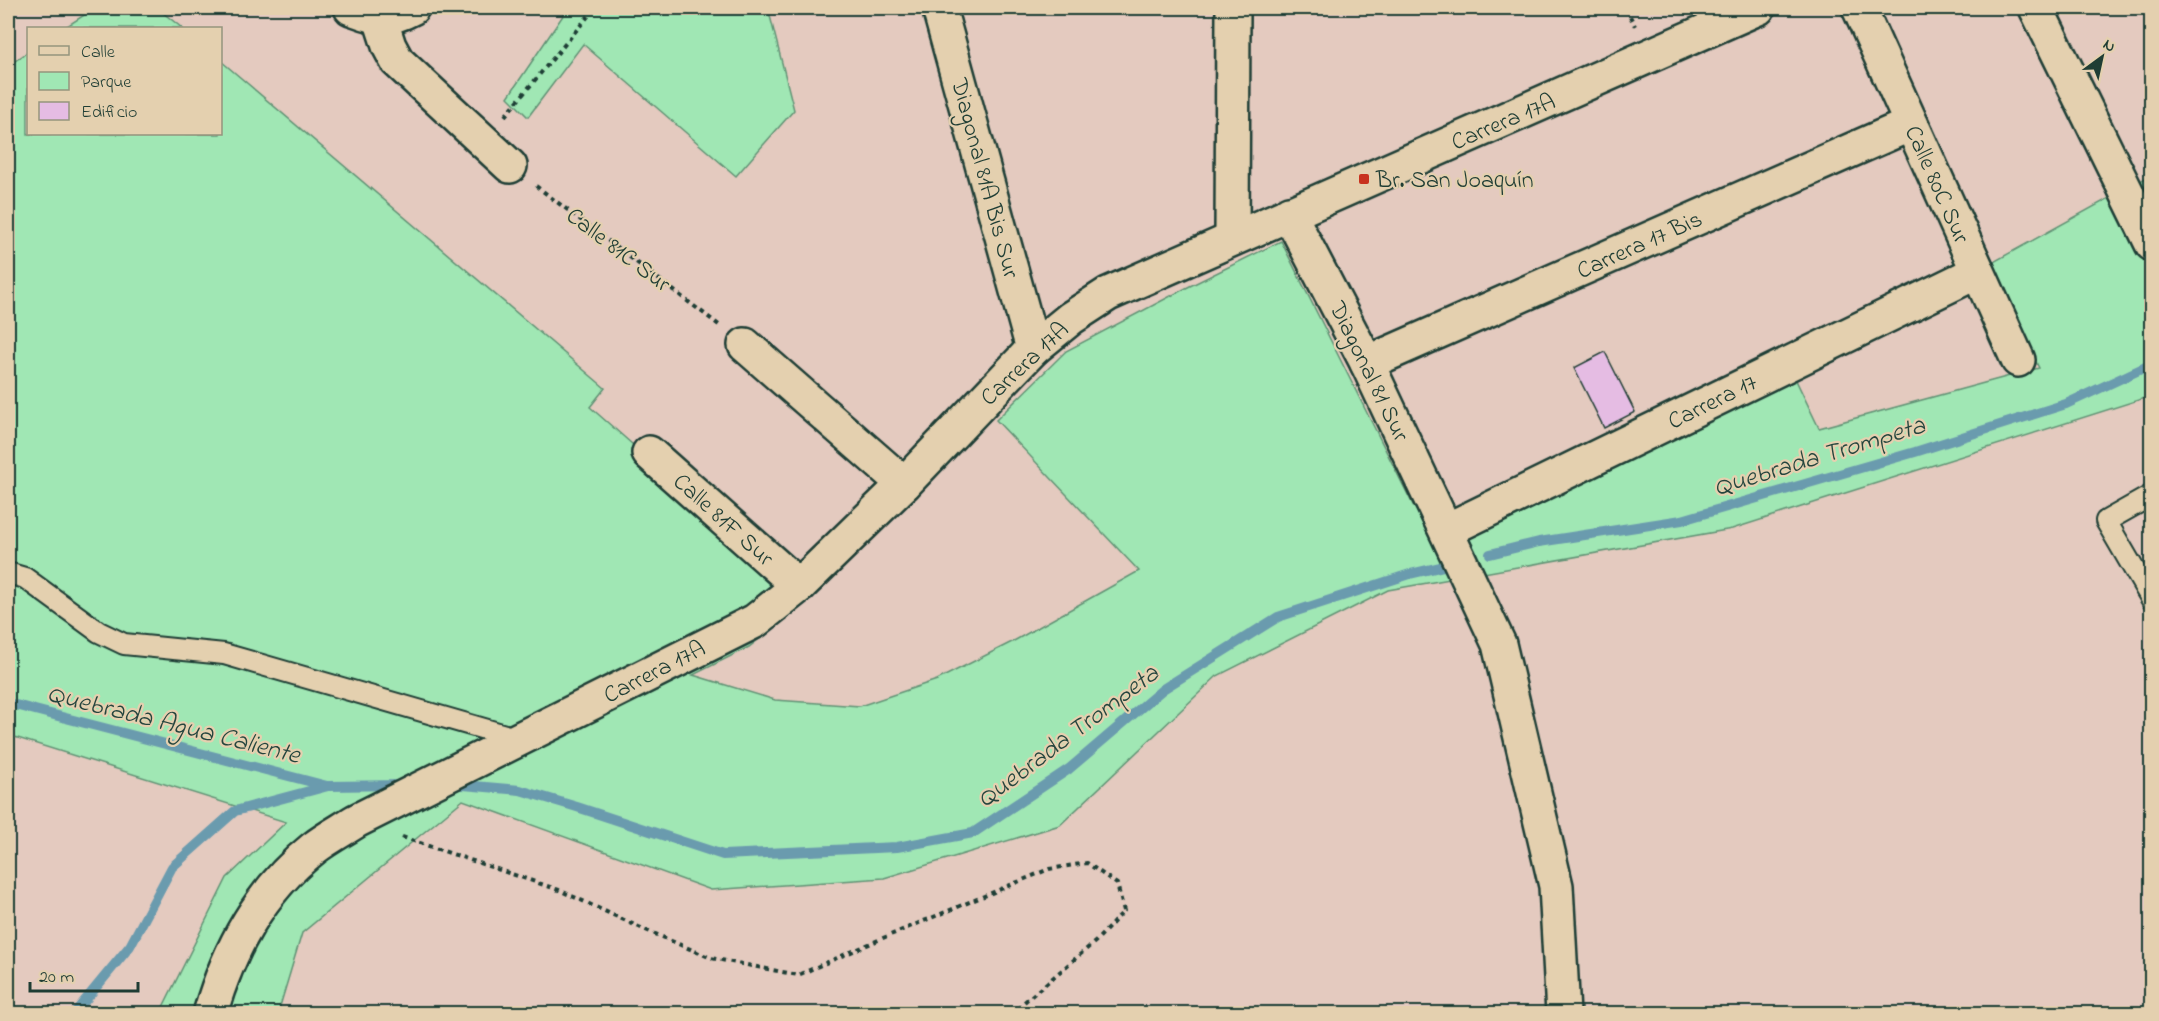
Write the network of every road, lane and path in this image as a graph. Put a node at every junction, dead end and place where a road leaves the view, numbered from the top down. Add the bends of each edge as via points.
1 (412, 8) edge
2 (595, 8) edge
3 (939, 8) edge
4 (1233, 8) edge
5 (1758, 8) edge
6 (1860, 8) edge
7 (2036, 8) edge
8 (365, 13) edge
9 (1911, 124) junction
10 (483, 142) junction
11 (510, 166) joint
12 (1289, 213) junction
13 (1232, 238) junction
14 (2151, 244) edge
15 (1977, 272) junction
16 (745, 345) joint
17 (1033, 349) junction
18 (2018, 360) dead end
19 (1367, 363) junction
20 (649, 453) dead end
21 (904, 484) junction
22 (2151, 495) edge
23 (1447, 530) junction
24 (8, 573) edge
25 (799, 586) junction
26 (2151, 600) edge
27 (519, 739) junction
28 (356, 821) junction
29 (210, 1014) edge
30 (1015, 1014) edge
31 (1563, 1014) edge

1 - 8 street via 400,14
2 - 10 path
3 - 17 street, Diagonal 81A Bis Sur
4 - 13 street
5 - 12 street, Carrera 17A
6 - 9 street, Calle 80C Sur
7 - 14 street
8 - 10 street via 397,61
9 - 15 street, Calle 80C Sur
9 - 19 street, Carrera 17 Bis
10 - 11 street
11 - 16 path, Calle 81C Sur
12 - 13 street, Carrera 17A
12 - 19 street, Diagonal 81 Sur
13 - 17 street, Carrera 17A via 1108,294
15 - 18 street, Calle 80C Sur
15 - 23 street, Carrera 17
16 - 21 street
17 - 21 street, Carrera 17A
19 - 23 street, Diagonal 81 Sur
20 - 25 street, Calle 81F Sur
21 - 25 street, Carrera 17A
22 - 26 lane via 2106,521
23 - 31 street, Diagonal 81 Sur via 1499,644 1556,886
24 - 27 lane via 25,578 99,632 124,644 224,654
25 - 27 street, Carrera 17A via 755,621
27 - 28 street, Carrera 17A
28 - 29 street, Carrera 17A via 315,847 267,895 231,952
28 - 30 path via 559,890 711,958 798,975 1049,869 1087,863 1117,884 1124,911

